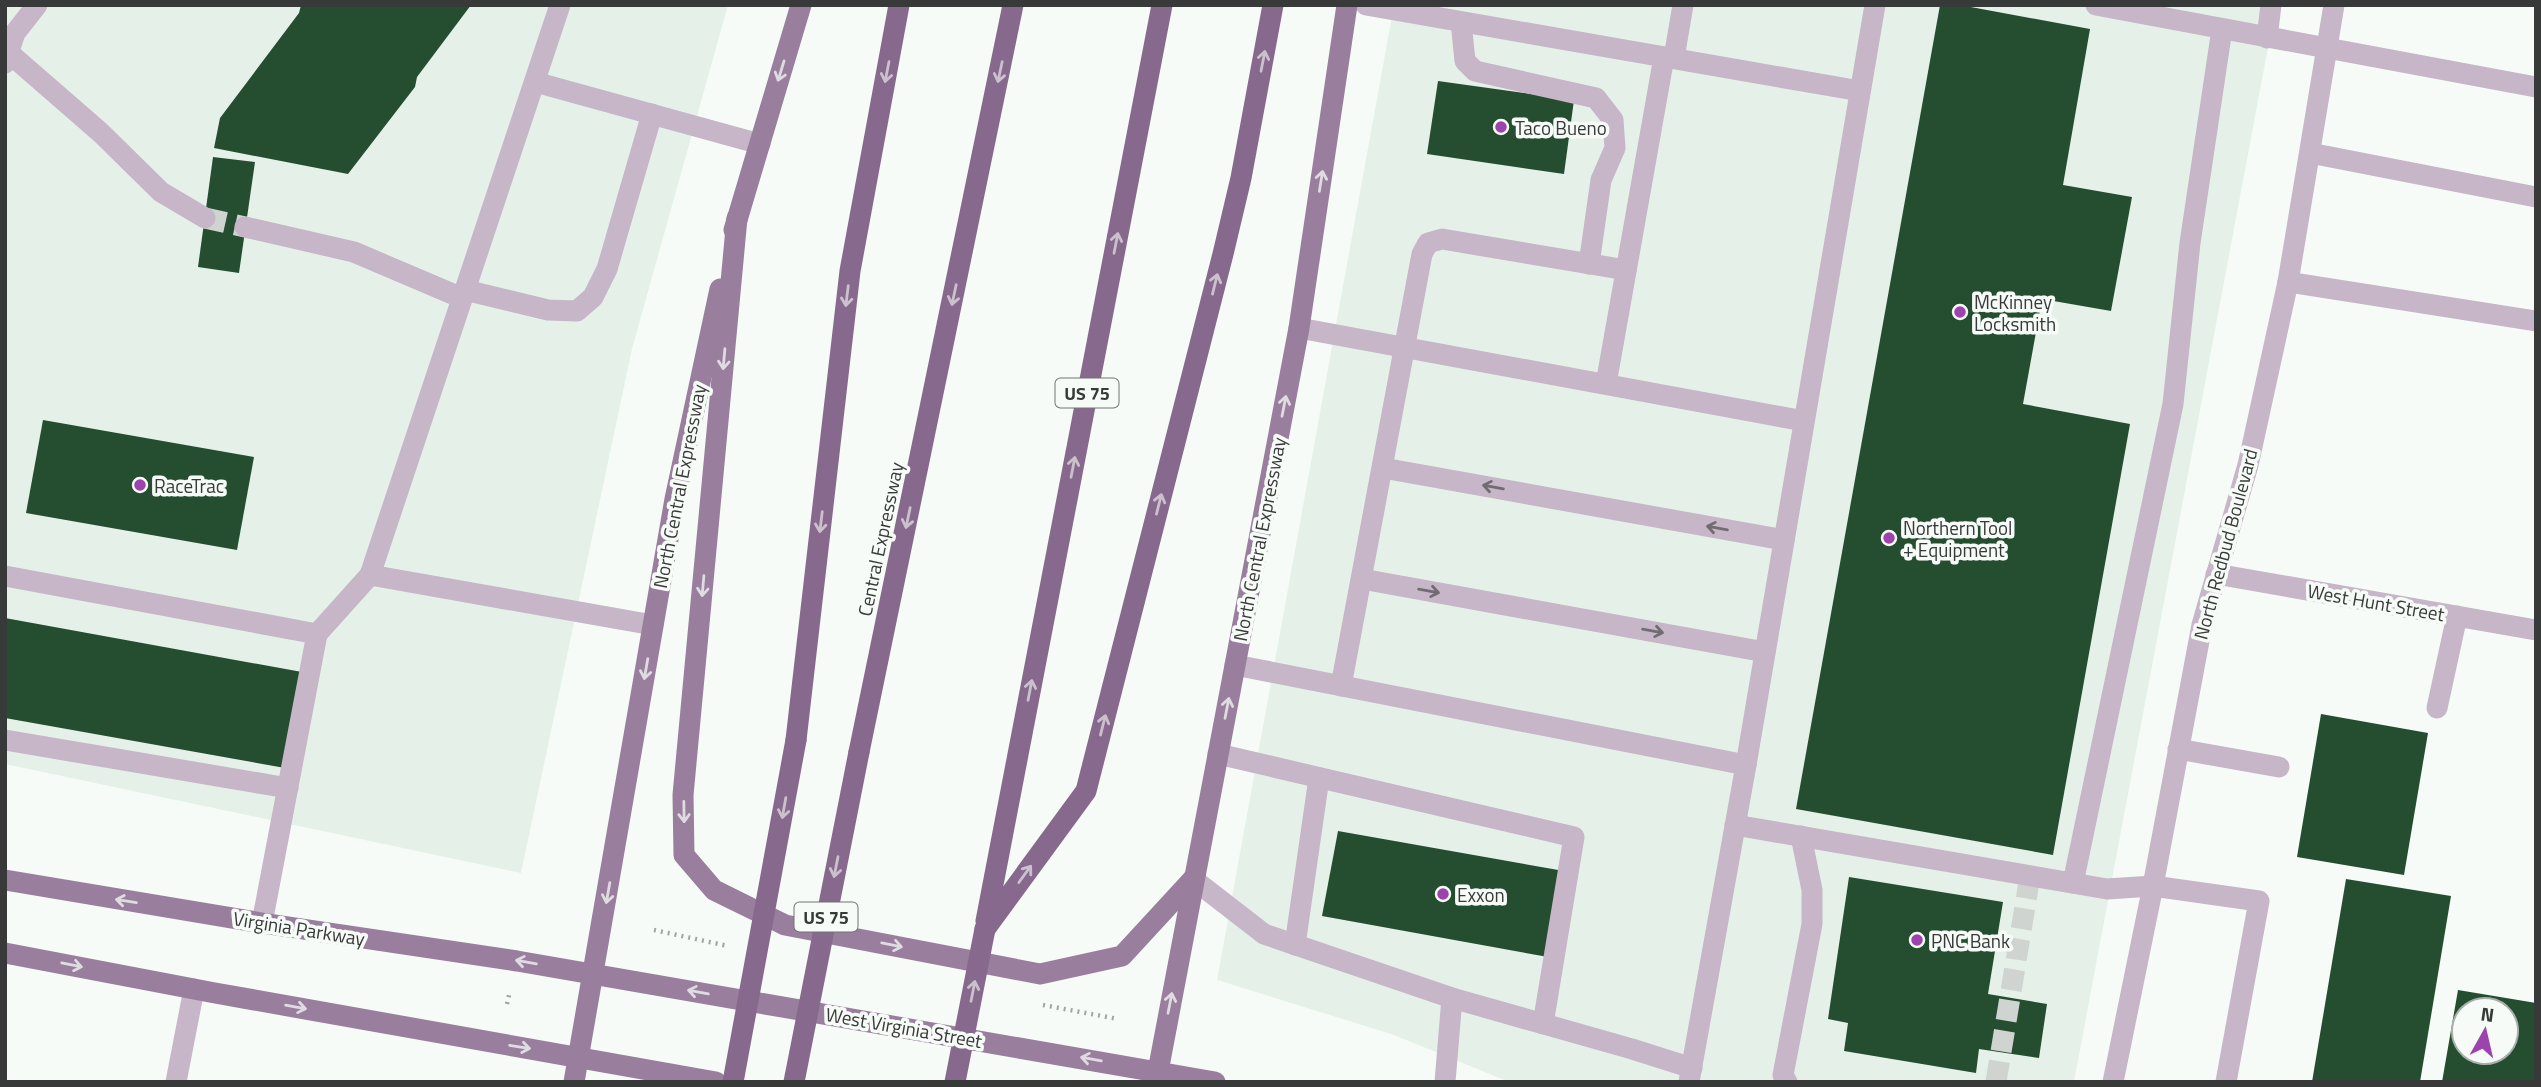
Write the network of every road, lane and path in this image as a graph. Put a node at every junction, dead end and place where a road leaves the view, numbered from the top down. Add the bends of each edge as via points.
1 (37, 5) edge
2 (560, 5) edge
3 (801, 5) edge
4 (899, 5) edge
5 (1013, 5) edge
6 (1161, 5) edge
7 (1273, 5) edge
8 (1347, 5) edge
9 (1366, 5) edge
10 (1683, 5) edge
11 (1875, 5) edge
12 (2272, 5) edge
13 (2334, 5) edge
14 (2101, 6) edge
15 (1438, 11) edge
16 (1461, 22) junction
17 (2222, 29) junction
18 (2267, 38) junction
19 (2327, 50) junction
20 (1669, 57) junction
21 (7, 58) edge
22 (535, 82) junction
23 (2536, 87) edge
24 (1860, 91) junction
25 (653, 114) junction
26 (760, 144) junction
27 (2310, 153) junction
28 (2536, 197) edge
29 (205, 218) tunnel mouth
30 (737, 218) junction
31 (246, 227) tunnel mouth
32 (1588, 264) junction
33 (1626, 270) junction
34 (2288, 282) junction
35 (464, 294) junction
36 (2536, 321) edge
37 (1299, 328) junction
38 (1406, 348) junction
39 (1606, 384) junction
40 (1804, 421) junction
41 (1383, 468) junction
42 (1784, 540) junction
43 (2216, 574) junction
44 (370, 575) junction
45 (5, 576) edge
46 (1362, 579) junction
47 (2457, 616) junction
48 (653, 625) junction
49 (2536, 630) edge
50 (317, 635) junction
51 (1765, 652) junction
52 (1235, 665) junction
53 (1341, 686) junction
54 (2437, 708) dead end
55 (5, 740) edge
56 (2178, 749) junction
57 (1218, 754) junction
58 (1746, 765) junction
59 (2279, 767) dead end
60 (1319, 778) junction
61 (288, 788) junction
62 (1735, 825) junction
63 (1801, 836) junction
64 (1193, 879) junction
65 (5, 880) edge
66 (2074, 883) junction
67 (2153, 886) junction
68 (262, 923) junction
69 (985, 929) junction
70 (1295, 945) junction
71 (5, 953) edge
72 (594, 974) junction
73 (511, 987) dead end
74 (194, 989) junction
75 (1452, 998) junction
76 (508, 1004) dead end
77 (1543, 1024) junction
78 (578, 1056) junction
79 (1690, 1075) edge
80 (1157, 1076) edge
81 (176, 1082) edge
82 (574, 1082) edge
83 (716, 1082) edge
84 (733, 1082) edge
85 (794, 1082) edge
86 (955, 1082) edge
87 (1215, 1082) edge
88 (1445, 1082) edge
89 (1787, 1082) edge
90 (2113, 1082) edge
91 (2226, 1082) edge

1 - 21 street via 15,33
2 - 22 street
3 -> 26 main road, North Central Expressway
4 -> 84 highway, bridge via 850,271 796,740
5 -> 85 highway, Central Expressway / US 75, bridge
69 -> 6 highway, US 75
69 -> 7 highway via 1086,791 1223,254
37 -> 8 main road, North Central Expressway
9 - 15 street
10 - 20 street
11 - 24 street
12 - 18 street
13 - 19 street, North Redbud Boulevard
14 - 17 street
15 - 16 street
16 - 20 street
16 - 32 street via 1465,61 1475,71 1596,98 1612,120 1615,148 1601,180
17 - 18 street
17 - 66 street via 2190,243 2173,404
18 - 19 street
19 - 23 street
19 - 27 street, North Redbud Boulevard
20 - 24 street
20 - 33 street
21 - 29 street via 102,133 161,192
22 - 25 street
22 - 35 street
24 - 40 street
25 - 26 street
25 - 35 street via 607,269 593,298 577,311
26 - 30 main road, North Central Expressway
27 - 28 street
27 - 34 street, North Redbud Boulevard
30 - 48 main road, North Central Expressway via 675,499
30 -> 64 main road via 683,794 684,855 714,890 785,925 1040,974 1122,956
31 - 35 street via 354,252
32 - 33 street
32 - 38 street via 1442,239 1428,243 1422,254
33 - 39 street
34 - 36 street
34 - 43 street, North Redbud Boulevard via 2248,465
35 - 44 street
37 - 38 street
52 -> 37 main road, North Central Expressway
38 - 39 street
38 - 41 street
39 - 40 street
40 - 42 street
42 -> 41 street
41 - 46 street
42 - 51 street
43 - 47 street, West Hunt Street
43 - 56 street, North Redbud Boulevard
44 - 48 street
44 - 50 street
45 - 50 street
46 -> 51 street
46 - 53 street
47 - 49 street, West Hunt Street
47 - 54 street
48 -> 72 main road, North Central Expressway
50 - 61 street
51 - 58 street
52 - 53 street
57 -> 52 main road, North Central Expressway
53 - 58 street
55 - 61 street
56 - 59 street
56 - 67 street, North Redbud Boulevard
57 - 60 street
57 - 64 main road, North Central Expressway
58 - 62 street
60 - 70 street
60 - 77 street via 1574,838
61 - 68 street
62 - 63 street
62 - 79 street
63 - 66 street
63 - 89 street via 1812,890 1812,924 1783,1075
64 - 70 street via 1264,934
80 -> 64 main road, North Central Expressway
68 -> 65 main road, Virginia Parkway
66 - 67 street via 2107,889
67 - 90 street, North Redbud Boulevard
67 - 91 street via 2259,901
72 -> 68 main road, Virginia Parkway
86 -> 69 highway, US 75, bridge
70 - 75 street
71 -> 74 main road
72 - 78 main road, North Central Expressway
80 -> 72 main road, West Virginia Street
73 - 76 path
74 -> 78 main road
74 - 81 street
75 - 77 street
75 - 88 street
77 - 79 street
78 - 82 main road, North Central Expressway
78 - 83 main road
80 - 87 main road, West Virginia Street

